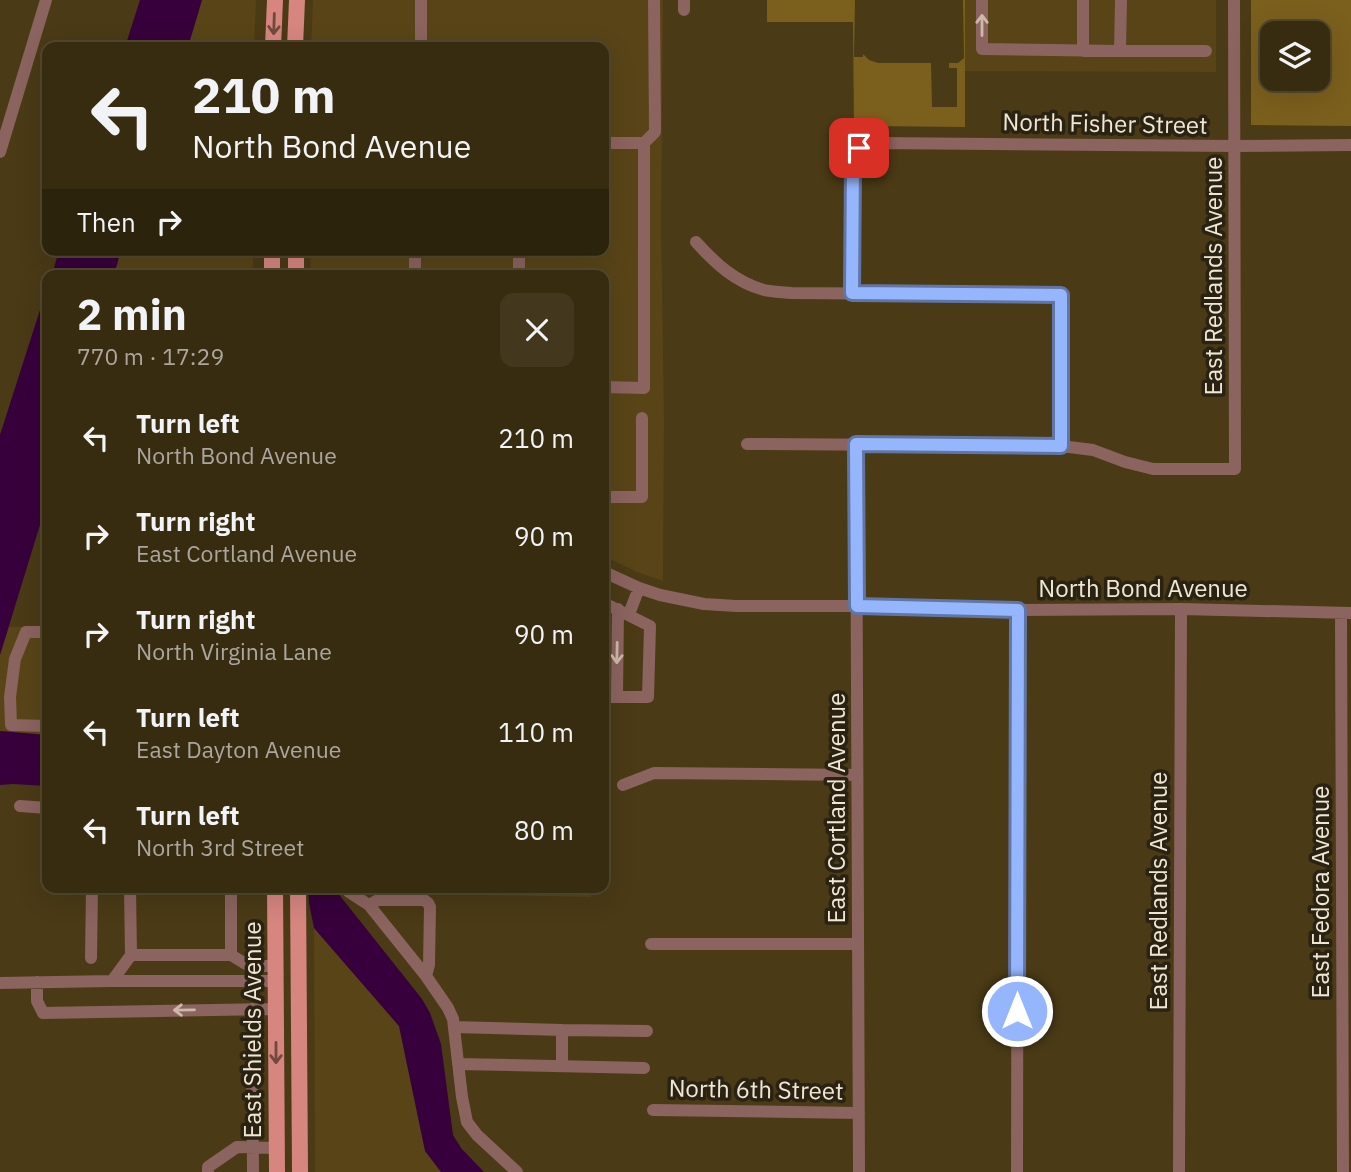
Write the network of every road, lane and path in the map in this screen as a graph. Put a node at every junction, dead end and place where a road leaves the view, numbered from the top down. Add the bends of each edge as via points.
1 (46, 0) edge
2 (275, 0) edge
3 (297, 0) edge
4 (421, 0) edge
5 (654, 0) edge
6 (982, 0) edge
7 (1083, 0) edge
8 (1121, 0) edge
9 (1234, 0) edge
10 (273, 42) edge
11 (295, 42) edge
12 (421, 42) edge
13 (1083, 51) junction
14 (1120, 51) junction
15 (1206, 51) dead end
16 (4, 124) edge
17 (609, 143) edge
18 (644, 143) junction
19 (1351, 145) edge
20 (1234, 146) junction
21 (0, 152) edge
22 (696, 242) dead end
23 (852, 293) junction
24 (609, 387) edge
25 (642, 418) dead end
26 (747, 444) dead end
27 (856, 444) junction
28 (1061, 446) junction
29 (609, 497) edge
30 (609, 574) edge
31 (639, 588) junction
32 (609, 605) edge
33 (857, 606) junction
34 (1181, 609) junction
35 (1018, 610) junction
36 (623, 611) junction
37 (1346, 613) edge
38 (42, 632) edge
39 (610, 697) edge
40 (42, 726) edge
41 (857, 775) junction
42 (623, 785) dead end
43 (20, 806) dead end
44 (42, 808) edge
45 (92, 893) edge
46 (130, 893) edge
47 (231, 893) edge
48 (275, 893) edge
49 (285, 893) edge
50 (298, 893) edge
51 (351, 893) edge
52 (369, 905) junction
53 (858, 943) junction
54 (651, 944) dead end
55 (131, 955) junction
56 (231, 955) junction
57 (91, 958) dead end
58 (276, 973) junction
59 (426, 976) junction
60 (112, 981) junction
61 (37, 982) junction
62 (0, 983) edge
63 (298, 986) junction
64 (252, 1009) junction
65 (276, 1009) junction
66 (454, 1027) junction
67 (562, 1030) junction
68 (647, 1031) dead end
69 (458, 1065) junction
70 (562, 1066) junction
71 (645, 1068) dead end
72 (653, 1110) dead end
73 (859, 1113) junction
74 (253, 1147) junction
75 (277, 1148) junction
76 (208, 1172) edge
77 (253, 1172) edge
78 (277, 1172) edge
79 (300, 1172) edge
80 (517, 1172) edge
81 (859, 1172) edge
82 (1017, 1172) edge
83 (1179, 1172) edge
84 (1343, 1172) edge

1 - 16 street
2 -> 10 main road
3 - 11 main road
4 - 12 street
5 - 18 street via 655,132
13 -> 6 street via 982,49
7 - 13 street
8 - 14 street
9 - 20 street, East Redlands Avenue
13 - 14 street
14 - 15 street
16 - 21 street
17 - 18 street
18 - 24 street via 645,388
19 - 20 street, North Fisher Street
20 - 23 street, North Fisher Street via 878,142 859,148 853,165
20 - 28 street, East Redlands Avenue via 1235,469 1153,469 1093,450
22 - 23 street via 716,264 763,289
23 - 28 street via 1061,295
25 - 29 street via 642,497
26 - 27 street
27 - 28 street
27 - 33 street, East Cortland Avenue
30 - 31 street, North Bond Avenue
31 - 33 street, North Bond Avenue via 704,604
31 - 36 street
32 - 36 street
33 - 35 street, North Bond Avenue
33 - 41 street, East Cortland Avenue
34 - 35 street, North Bond Avenue
34 - 37 street, North Bond Avenue
34 - 83 street, East Redlands Avenue
35 - 82 street
36 -> 39 street
36 - 39 street via 650,626 648,698
37 - 84 street, East Fedora Avenue
38 - 40 street via 26,632 15,659 10,698 11,726
41 - 42 street via 654,773
41 - 53 street, East Cortland Avenue
43 - 44 street
45 - 57 street
46 - 55 street
47 - 56 street
48 - 58 main road, East Shields Avenue
49 - 63 main road via 287,954
50 - 63 main road, East Shields Avenue
51 - 52 street
52 - 59 street
52 - 59 street via 428,902
53 - 54 street
53 - 73 street, East Cortland Avenue
55 - 56 street
55 - 60 street
56 - 58 street via 249,966
58 - 60 street
58 - 65 main road, East Shields Avenue
59 - 66 street via 451,1014
60 - 61 street
61 - 62 street
64 -> 61 street via 43,1013 37,1001
63 - 79 main road, East Shields Avenue
64 - 65 street
64 - 74 street
65 -> 75 main road, East Shields Avenue
66 - 67 street
66 - 69 street
67 - 68 street
67 - 70 street
69 - 70 street
69 - 80 street via 467,1122
70 - 71 street
72 - 73 street, North 6th Street
73 - 81 street, East Cortland Avenue
74 - 75 street
74 - 76 street via 237,1147 208,1167
74 - 77 street
75 - 78 main road, East Shields Avenue

